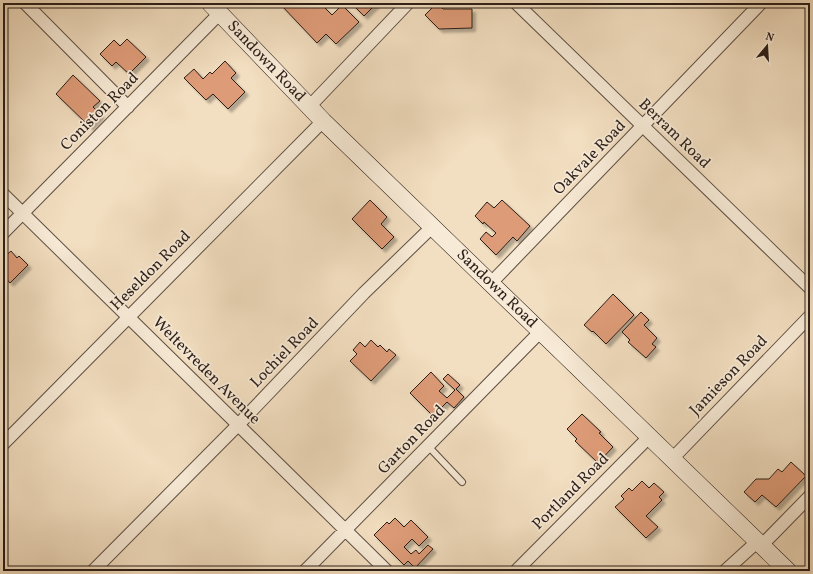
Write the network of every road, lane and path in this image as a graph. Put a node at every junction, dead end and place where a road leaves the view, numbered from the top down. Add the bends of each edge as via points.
1 (24, 3) edge
2 (408, 3) edge
3 (516, 3) edge
4 (761, 3) edge
5 (215, 8) edge
6 (310, 106) junction
7 (128, 107) junction
8 (323, 120) junction
9 (643, 127) junction
10 (3, 194) edge
11 (22, 214) junction
12 (433, 226) junction
13 (3, 233) edge
14 (491, 283) junction
15 (810, 288) edge
16 (128, 316) junction
17 (810, 316) edge
18 (541, 331) junction
19 (238, 424) junction
20 (649, 437) junction
21 (3, 444) edge
22 (428, 446) junction
23 (672, 459) junction
24 (462, 482) dead end
25 (810, 496) edge
26 (345, 530) junction
27 (760, 543) junction
28 (93, 571) edge
29 (305, 571) edge
30 (387, 571) edge
31 (516, 571) edge
32 (725, 571) edge
33 (788, 571) edge

1 - 7 street
2 - 6 street
3 - 9 street, Berram Road
4 - 9 street, Oakvale Road
5 - 6 street, Sandown Road
5 - 7 street, Coniston Road
6 - 8 street, Sandown Road
7 - 11 street, Coniston Road
8 - 12 street, Sandown Road
8 - 16 street, Heseldon Road
9 - 14 street, Oakvale Road
9 - 15 street, Berram Road
10 - 11 street, Weltevreden Avenue
11 - 13 street, Coniston Road
11 - 16 street, Weltevreden Avenue
12 - 14 street, Sandown Road
12 - 19 street, Lochiel Road
14 - 18 street, Sandown Road
16 - 19 street, Weltevreden Avenue
16 - 21 street, Heseldon Road
17 - 23 street, Jamieson Road
18 - 20 street, Sandown Road
18 - 22 street, Garton Road
19 - 26 street, Weltevreden Avenue
19 - 28 street, Lochiel Road
20 - 23 street, Sandown Road
20 - 31 street, Portland Road
22 - 24 lane
22 - 26 street, Garton Road
23 - 27 street, Sandown Road
25 - 27 street
26 - 29 street, Garton Road
26 - 30 street, Weltevreden Avenue
27 - 32 street
27 - 33 street, Sandown Road

